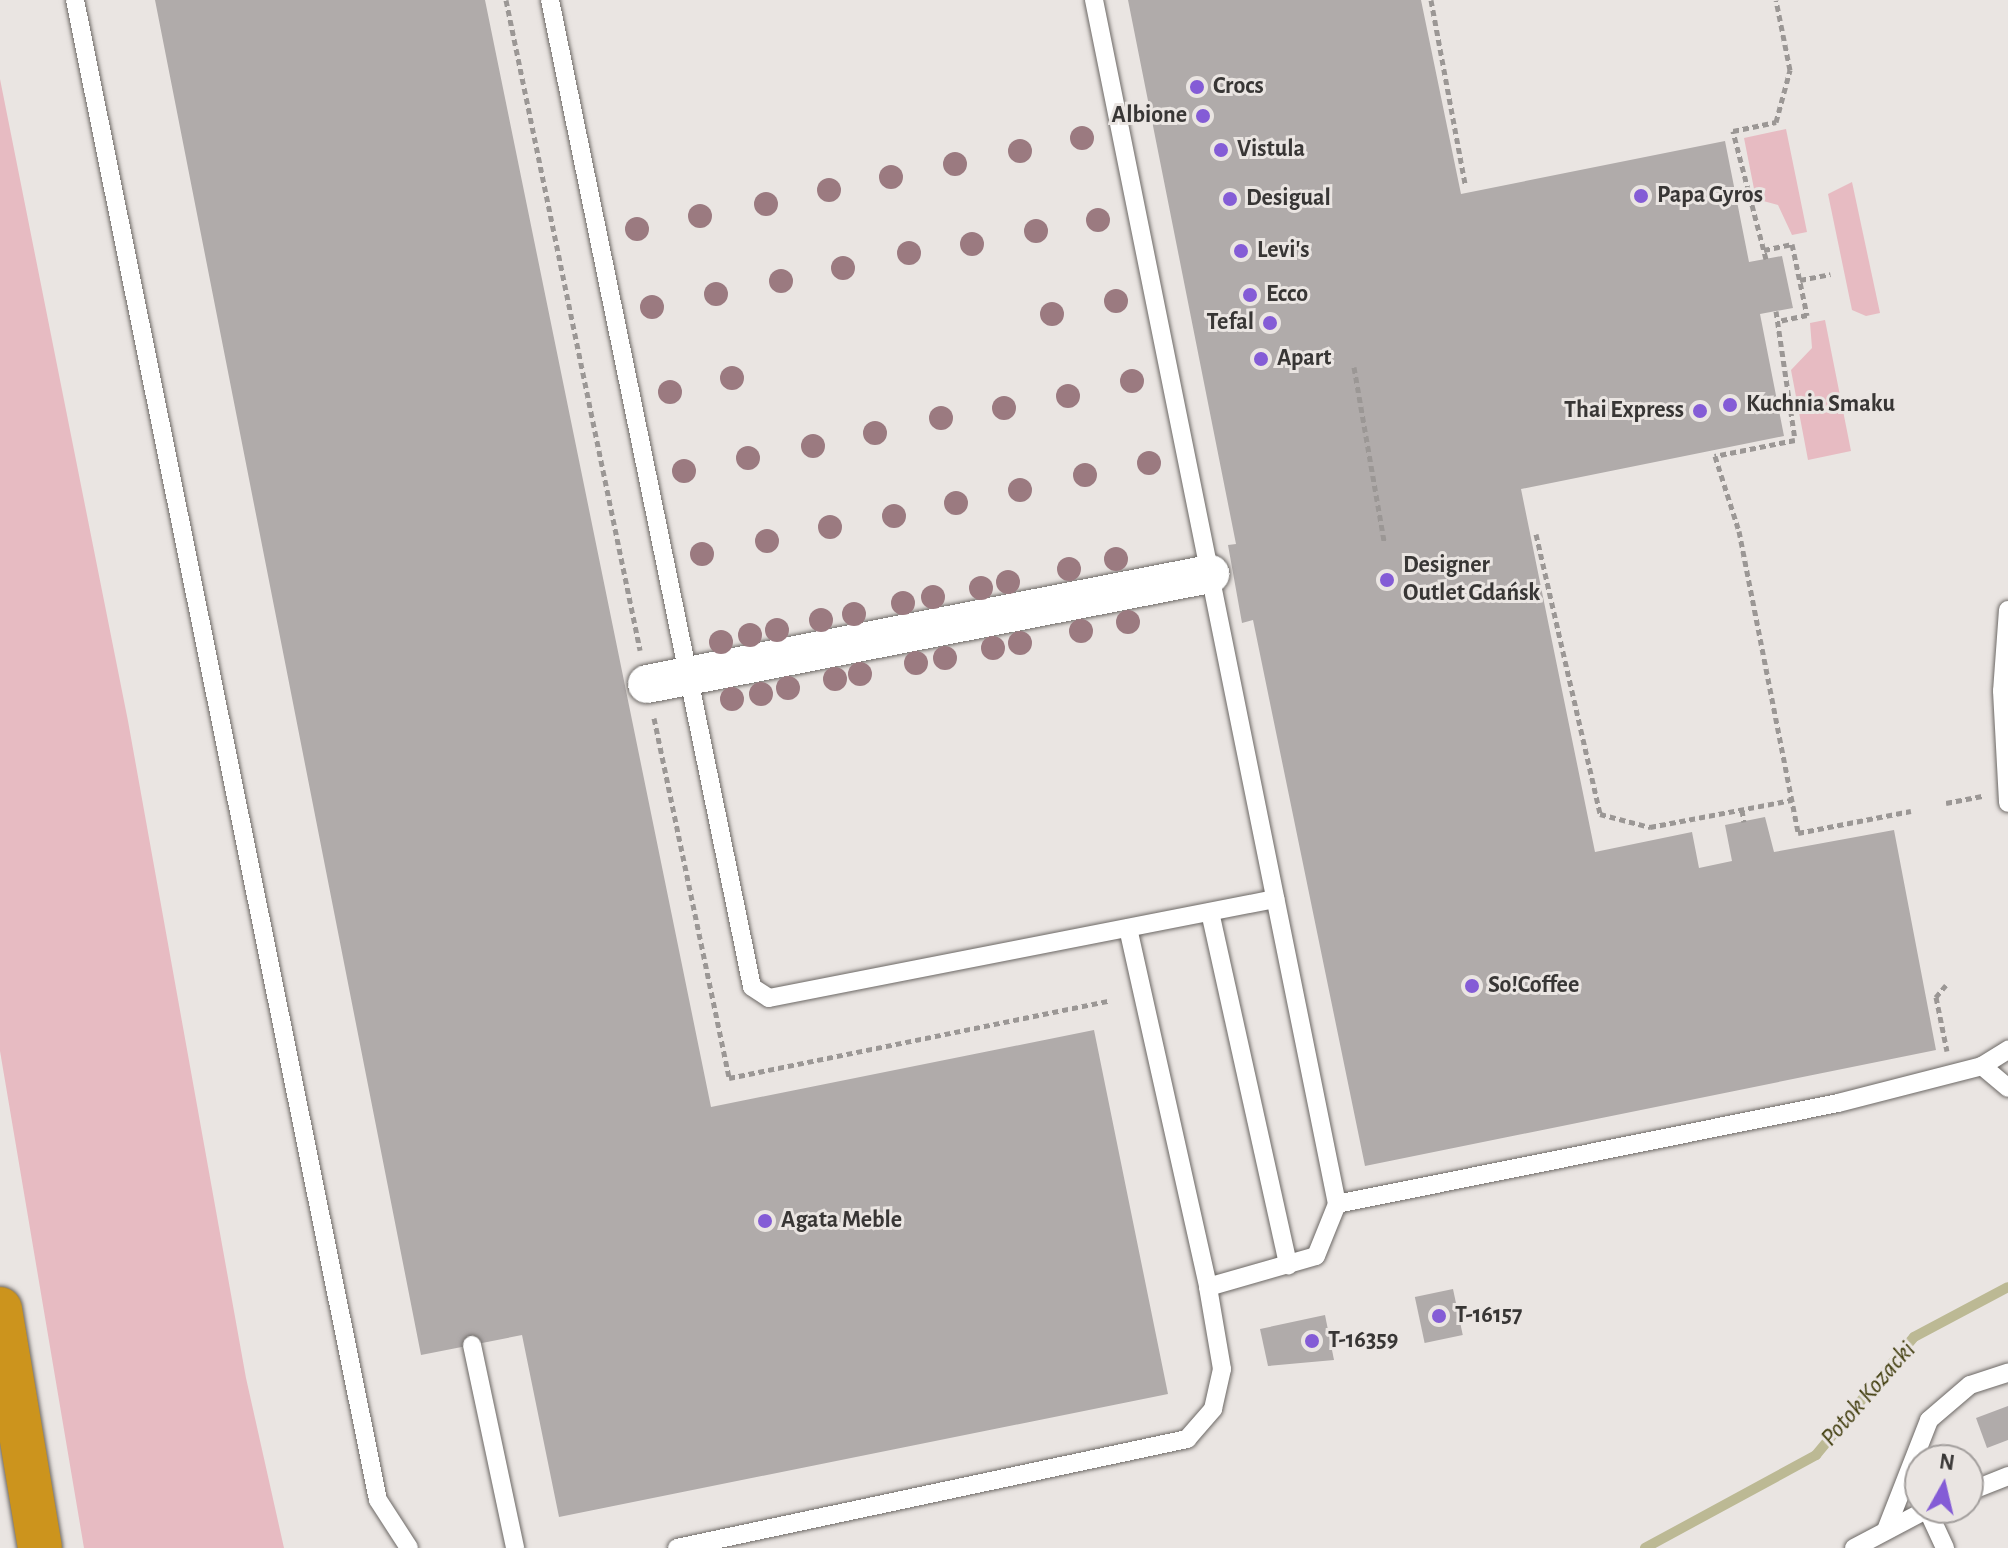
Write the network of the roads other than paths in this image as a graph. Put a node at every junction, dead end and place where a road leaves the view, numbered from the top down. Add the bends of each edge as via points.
1 (75, 0) edge
2 (550, 0) edge
3 (1094, 0) edge
4 (1210, 574) junction
5 (2008, 610) edge
6 (690, 676) junction
7 (647, 684) dead end
8 (2008, 803) edge
9 (1275, 899) junction
10 (1210, 912) junction
11 (1128, 928) junction
12 (2008, 1050) edge
13 (1982, 1066) junction
14 (2008, 1088) edge
15 (1337, 1204) junction
16 (1288, 1265) junction
17 (1208, 1287) junction
18 (0, 1309) edge
19 (472, 1345) dead end
20 (2008, 1373) edge
21 (2008, 1476) edge
22 (1984, 1486) edge
23 (1904, 1521) edge
24 (1935, 1524) edge
25 (1886, 1530) junction
26 (40, 1548) edge
27 (409, 1548) edge
28 (515, 1548) edge
29 (677, 1548) edge
30 (1854, 1548) edge
31 (1945, 1548) edge

1 - 27 lane via 378,1500
2 - 6 lane
3 - 4 lane
4 - 6 street
4 - 9 lane
5 - 8 lane via 2002,691
6 - 7 street
6 - 11 lane via 752,987 769,998
9 - 10 lane
9 - 15 lane
10 - 11 lane
10 - 16 lane
11 - 17 lane
12 - 13 lane
13 - 14 lane
13 - 15 lane via 1838,1103
15 - 16 lane via 1316,1256
16 - 17 lane
17 - 29 lane via 1222,1369 1213,1409 1187,1439
18 - 26 highway
19 - 28 lane
20 - 25 lane via 1970,1385 1929,1420
21 - 22 lane
23 - 25 lane
24 - 31 lane
25 - 30 lane

